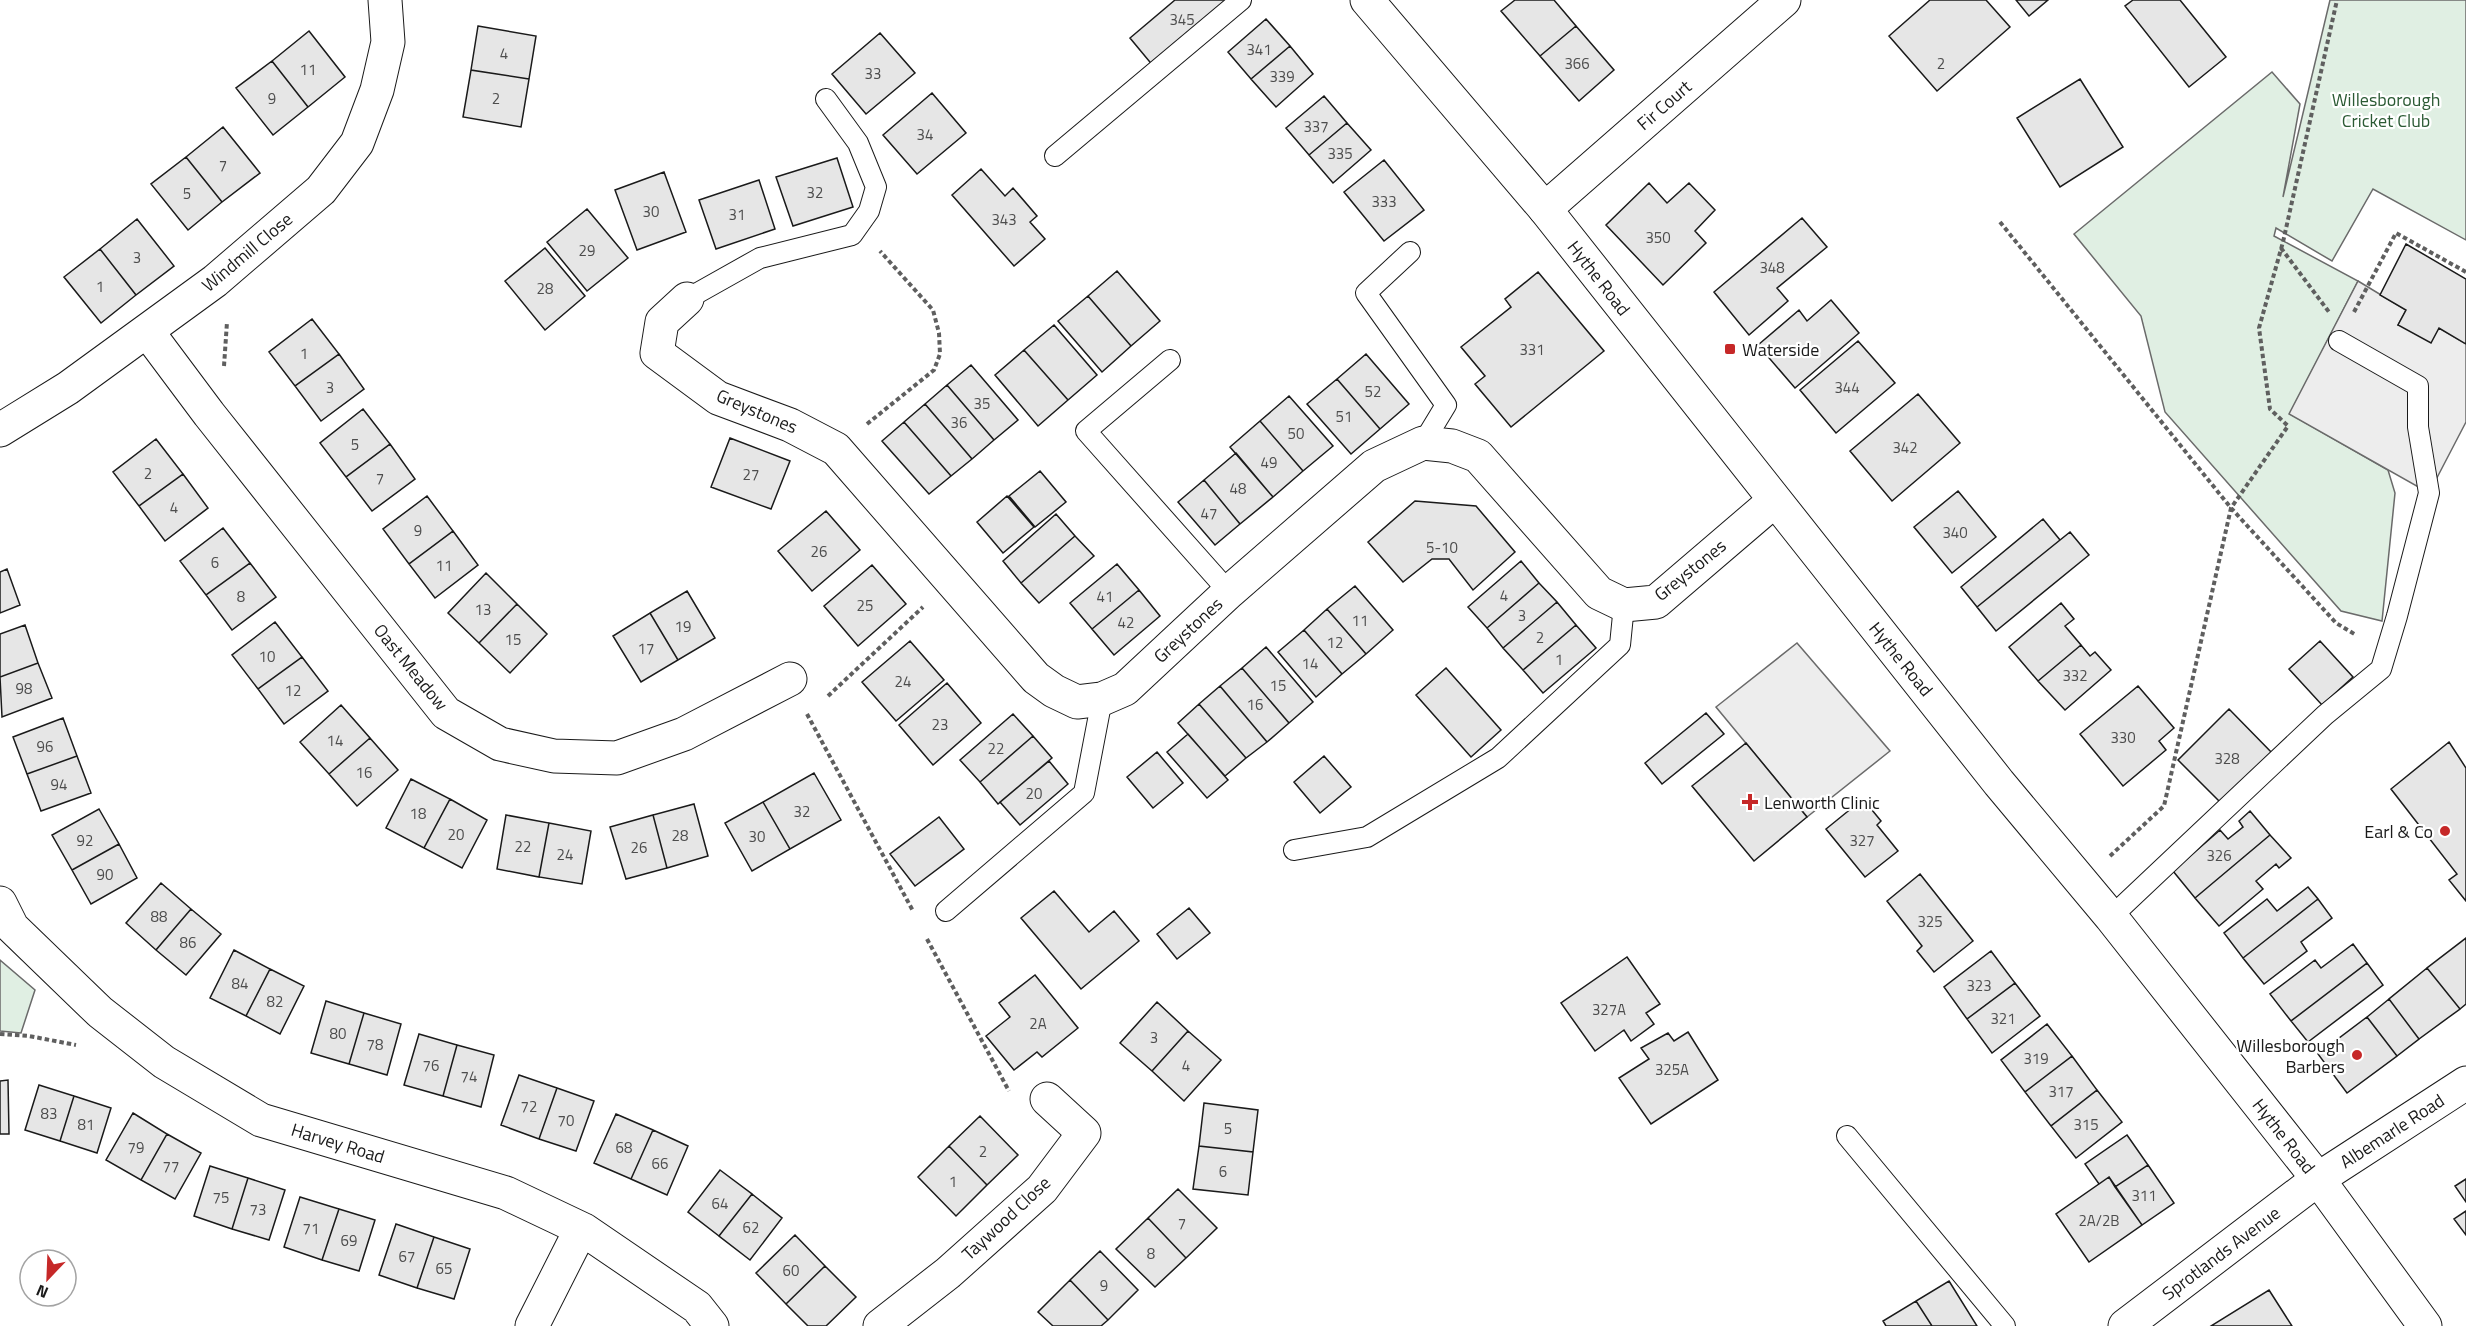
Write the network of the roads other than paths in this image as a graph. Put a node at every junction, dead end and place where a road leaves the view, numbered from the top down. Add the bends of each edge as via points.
1 (385, 0) edge
2 (1241, 0) edge
3 (1367, 0) edge
4 (1784, 0) edge
5 (826, 99) dead end
6 (1055, 156) dead end
7 (1545, 209) junction
8 (1410, 252) dead end
9 (687, 299) joint
10 (147, 331) junction
11 (2339, 341) road end
12 (1170, 360) dead end
13 (0, 430) edge
14 (1423, 443) junction
15 (1774, 501) junction
16 (1229, 591) junction
17 (1624, 605) junction
18 (790, 679) dead end
19 (1102, 699) junction
20 (1294, 850) dead end
21 (946, 910) dead end
22 (2111, 918) junction
23 (4, 922) edge
24 (2466, 1083) edge
25 (1047, 1099) dead end
26 (1847, 1136) dead end
27 (2318, 1179) junction
28 (584, 1230) junction
29 (532, 1326) edge
30 (712, 1326) edge
31 (880, 1326) edge
32 (2005, 1326) edge
33 (2125, 1326) edge
34 (2425, 1326) edge

1 - 10 street, Windmill Close via 388,42 377,90 357,142 321,190 215,281
2 - 6 lane
3 - 7 street, Hythe Road
4 - 7 street, Fir Court
5 - 9 lane via 858,143 876,187 869,211 852,235 760,258
7 - 15 street, Hythe Road
8 - 14 lane via 1366,293 1446,405
9 - 19 street, Greystones via 662,322 657,353 718,398 790,425 836,448 1036,678 1077,702
10 - 13 street, Windmill Close
10 - 18 street, Oast Meadow via 446,713 500,744 554,756 617,758 684,734
11 - 22 lane via 2418,386 2418,427 2429,493 2380,669 2325,715
12 - 16 lane via 1086,431
14 - 16 street, Greystones via 1374,466
14 - 17 street via 1452,446 1478,456 1599,593
15 - 17 street, Greystones via 1656,602
15 - 22 street, Hythe Road
16 - 19 street, Greystones via 1125,688
17 - 20 lane via 1620,645 1498,758 1366,837
19 - 21 lane via 1084,793
22 - 27 street, Hythe Road
23 - 28 street, Harvey Road via 100,1012 164,1062 261,1119 506,1193
24 - 27 street, Albemarle Road
25 - 31 street, Taywood Close via 1084,1133 1077,1143 1042,1189
26 - 32 lane
27 - 33 street, Sprotlands Avenue
27 - 34 street, Hythe Road
28 - 29 street
28 - 30 street, Harvey Road via 697,1307

